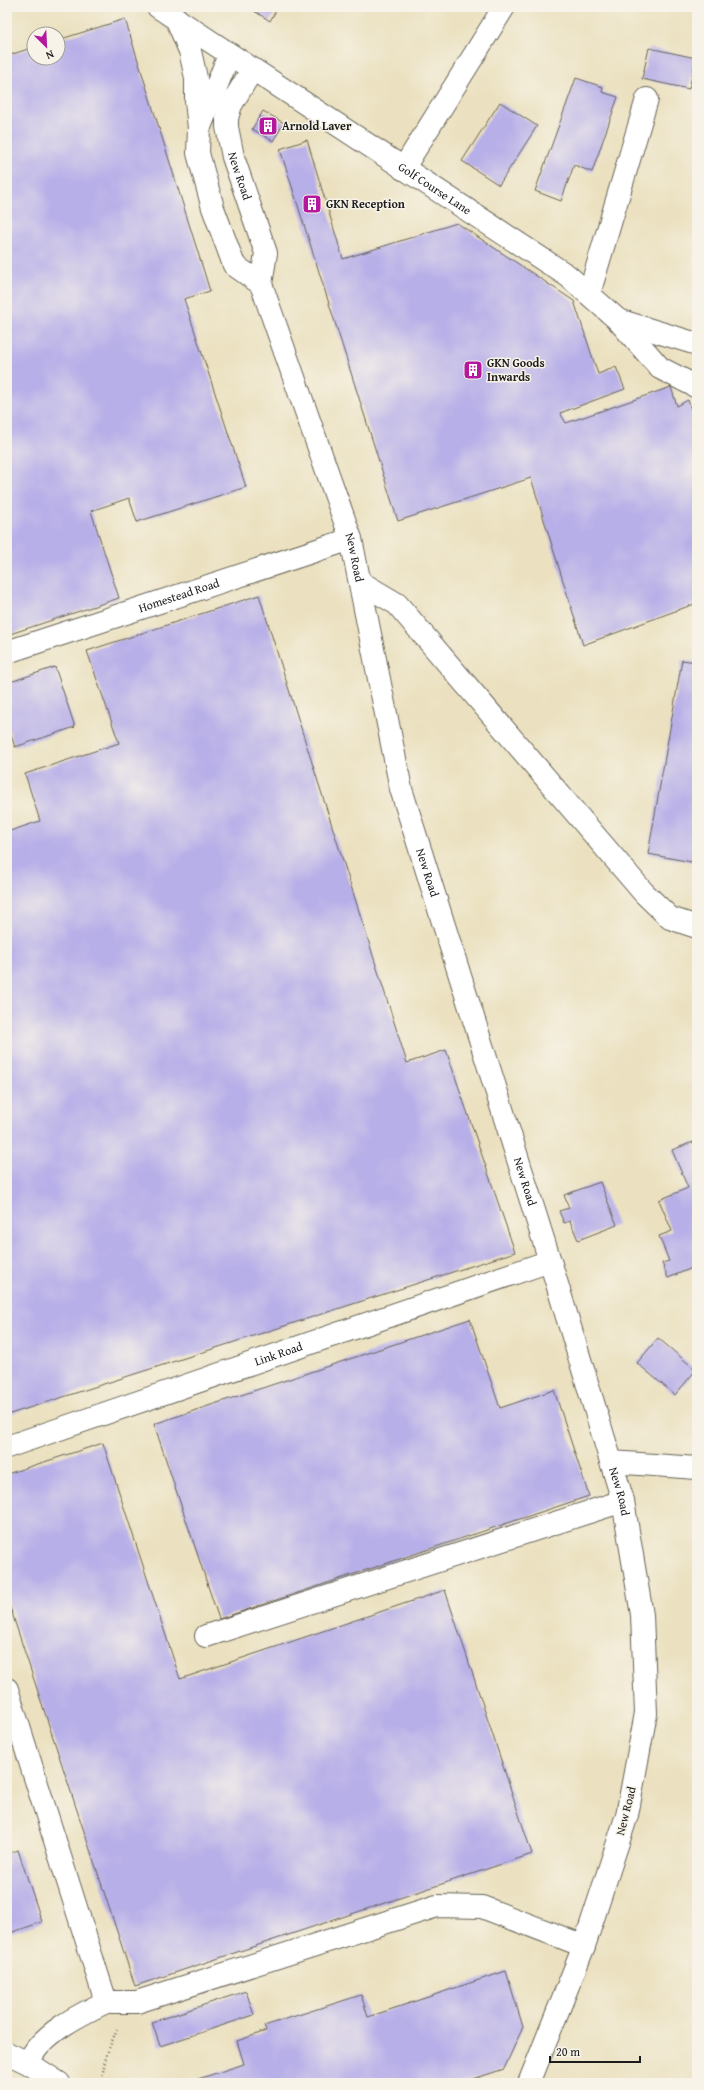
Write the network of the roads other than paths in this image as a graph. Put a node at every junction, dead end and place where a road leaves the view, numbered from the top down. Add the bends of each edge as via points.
1 (504, 7) edge
2 (167, 12) edge
3 (229, 55) junction
4 (252, 70) junction
5 (647, 99) dead end
6 (199, 128) junction
7 (403, 169) junction
8 (261, 284) junction
9 (589, 294) junction
10 (618, 320) junction
11 (697, 344) edge
12 (697, 387) edge
13 (351, 539) junction
14 (360, 582) junction
15 (7, 652) edge
16 (697, 927) edge
17 (550, 1261) junction
18 (7, 1447) edge
19 (611, 1462) junction
20 (697, 1468) edge
21 (623, 1501) junction
22 (206, 1636) dead end
23 (7, 1689) edge
24 (584, 1946) junction
25 (106, 2002) junction
26 (7, 2053) edge
27 (28, 2063) junction
28 (59, 2083) edge
29 (529, 2083) edge

1 - 7 street
2 - 3 street, Golf Course Lane
2 - 6 street via 190,51 196,78
3 - 4 street, Golf Course Lane
3 - 6 street
4 - 7 street, Golf Course Lane
4 - 8 street, New Road via 232,105 227,127 233,157 266,253
5 - 9 street
6 - 8 street via 200,161 213,208 234,265
7 - 9 street, Golf Course Lane via 568,276
8 - 13 street, New Road
9 - 10 street, Golf Course Lane
10 - 11 street
10 - 12 street, Golf Course Lane via 660,368
13 - 14 street, New Road
13 - 15 street, Homestead Road
14 - 16 street via 397,604 644,893 670,918
14 - 17 street, New Road via 401,789
17 - 18 street, Link Road
17 - 19 street, New Road
19 - 20 street
19 - 21 street, New Road
21 - 22 street
21 - 24 street, New Road via 642,1615 646,1714 627,1814
23 - 25 street
24 - 25 street via 482,1907 437,1906 137,2002
24 - 29 street, New Road
25 - 27 street via 55,2032 32,2053
26 - 27 street
27 - 28 street

